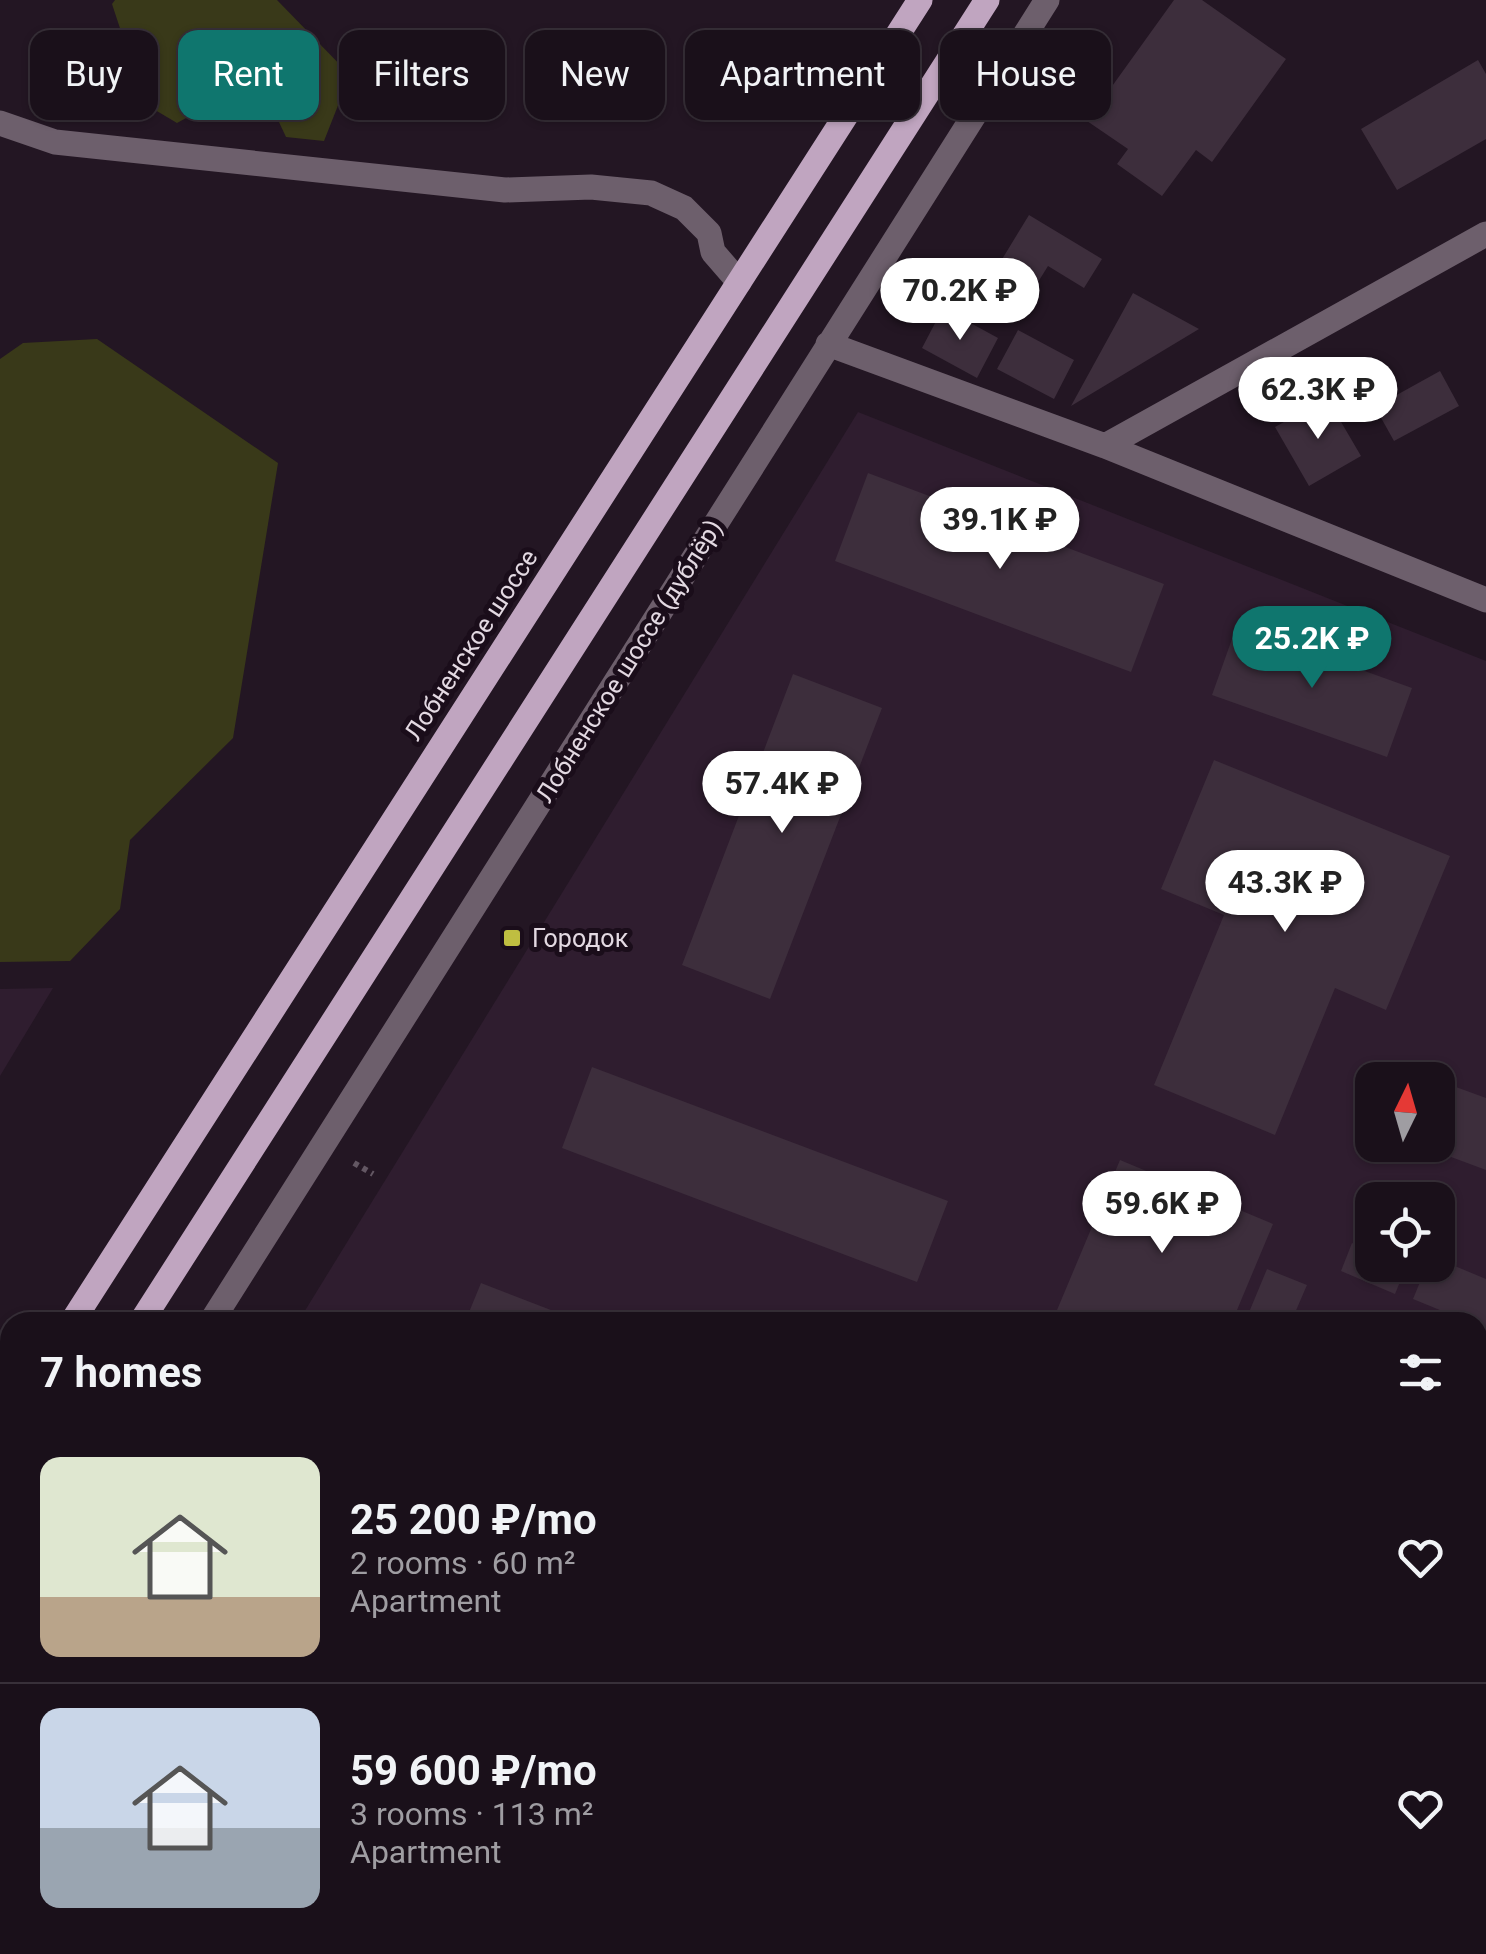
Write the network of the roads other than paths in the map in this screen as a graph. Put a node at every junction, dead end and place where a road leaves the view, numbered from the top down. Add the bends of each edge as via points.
1 (920, 0) edge
2 (987, 0) edge
3 (1047, 0) edge
4 (0, 124) edge
5 (1486, 234) edge
6 (739, 282) junction
7 (828, 344) junction
8 (1105, 446) junction
9 (1486, 600) edge
10 (78, 1312) edge
11 (147, 1312) edge
12 (216, 1312) edge

1 - 6 main road, Лобненское шоссе
2 - 11 main road
3 - 7 street, Лобненское шоссе (дублёр)
4 - 6 street via 55,142 504,190 651,193 684,208 709,232 713,252
5 - 8 street
6 - 10 main road, Лобненское шоссе
7 - 8 street
7 - 12 street, Лобненское шоссе (дублёр)
8 - 9 street

